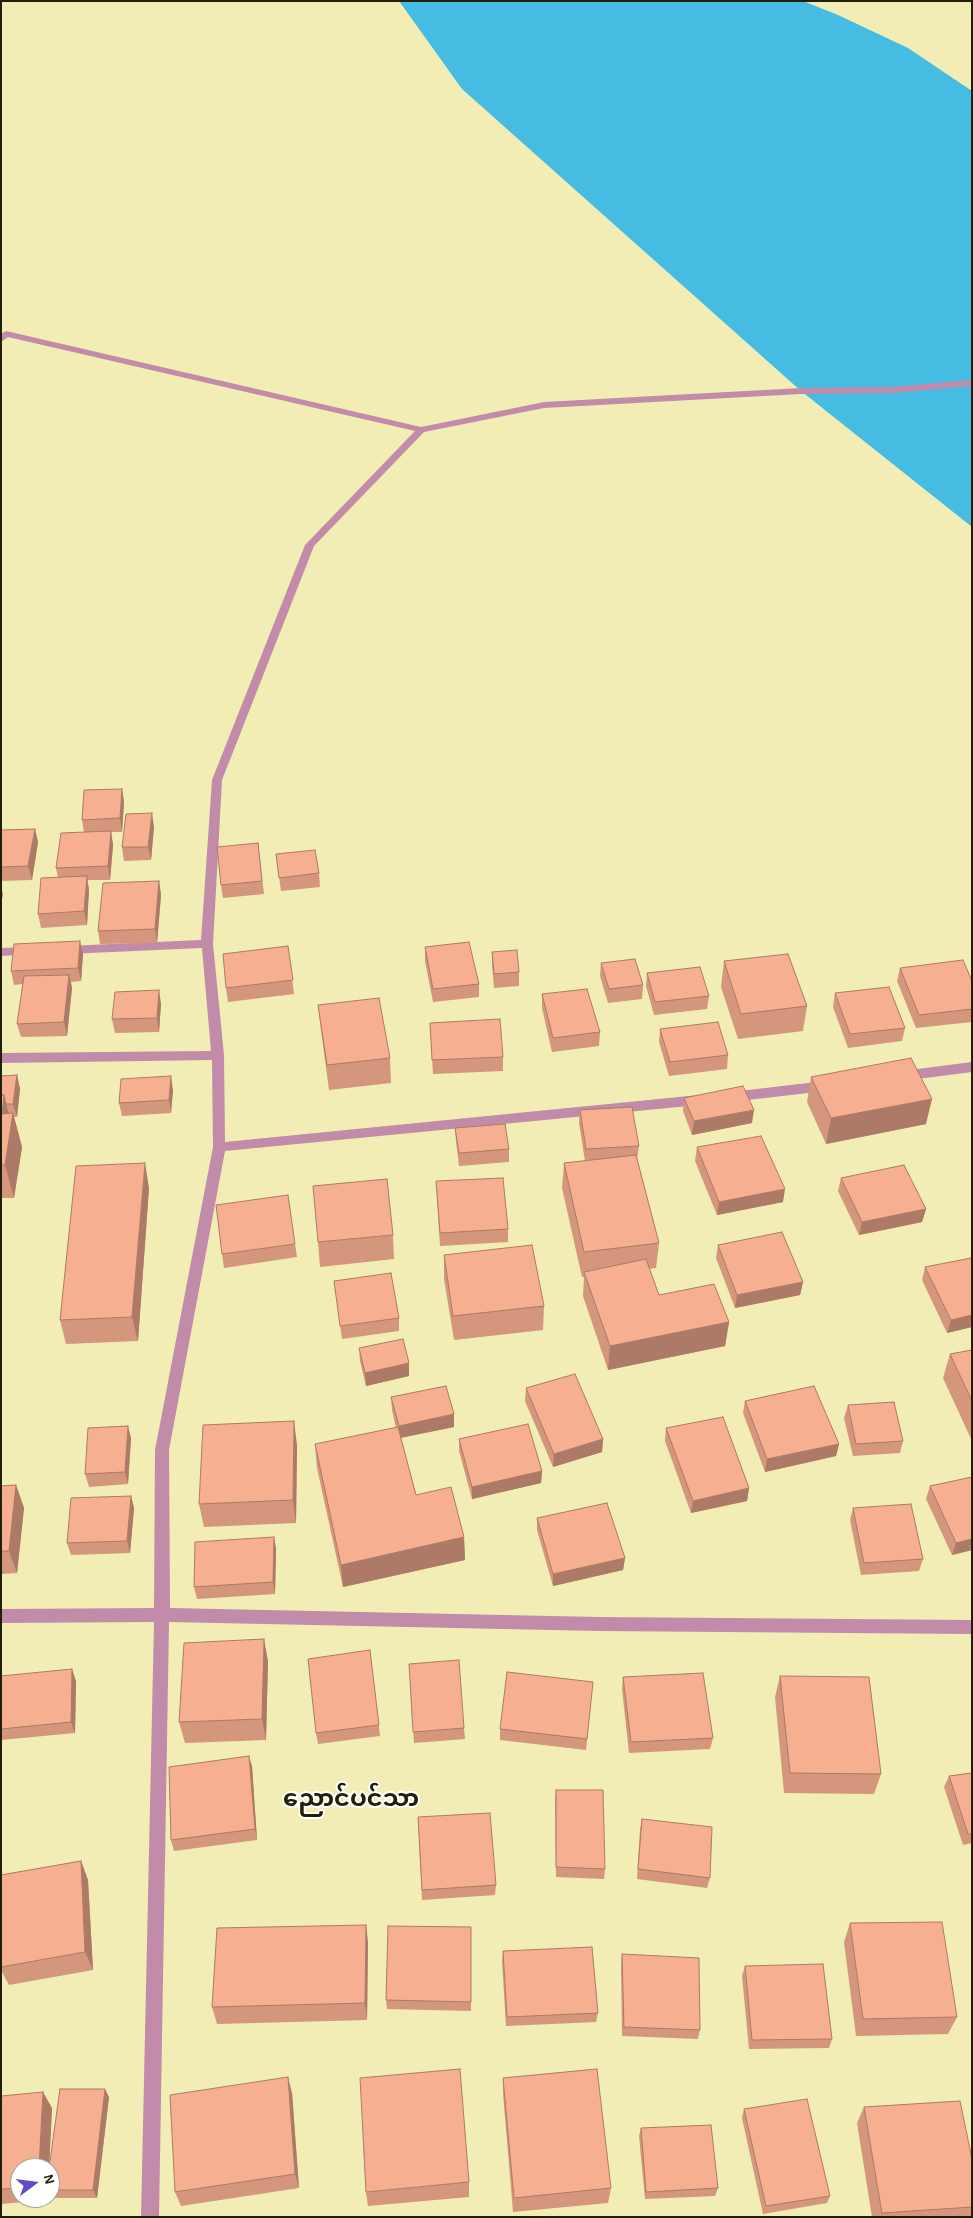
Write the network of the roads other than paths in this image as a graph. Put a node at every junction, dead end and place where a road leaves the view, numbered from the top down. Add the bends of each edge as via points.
1 (1, 340) edge
2 (972, 383) edge
3 (421, 430) junction
4 (207, 944) junction
5 (1, 952) edge
6 (218, 1055) junction
7 (1, 1058) edge
8 (972, 1067) edge
9 (884, 1078) edge
10 (836, 1084) edge
11 (219, 1147) junction
12 (162, 1615) junction
13 (1, 1616) edge
14 (972, 1627) edge
15 (150, 2217) edge

1 - 3 street via 6,334
2 - 3 street via 892,390 801,391 544,405
3 - 4 street via 310,546 217,780
4 - 5 street
4 - 6 street
6 - 7 street
6 - 11 street
8 - 9 street
10 - 11 street via 714,1099
11 - 12 street via 162,1450
12 - 13 street
12 - 14 street via 599,1624
12 - 15 street

